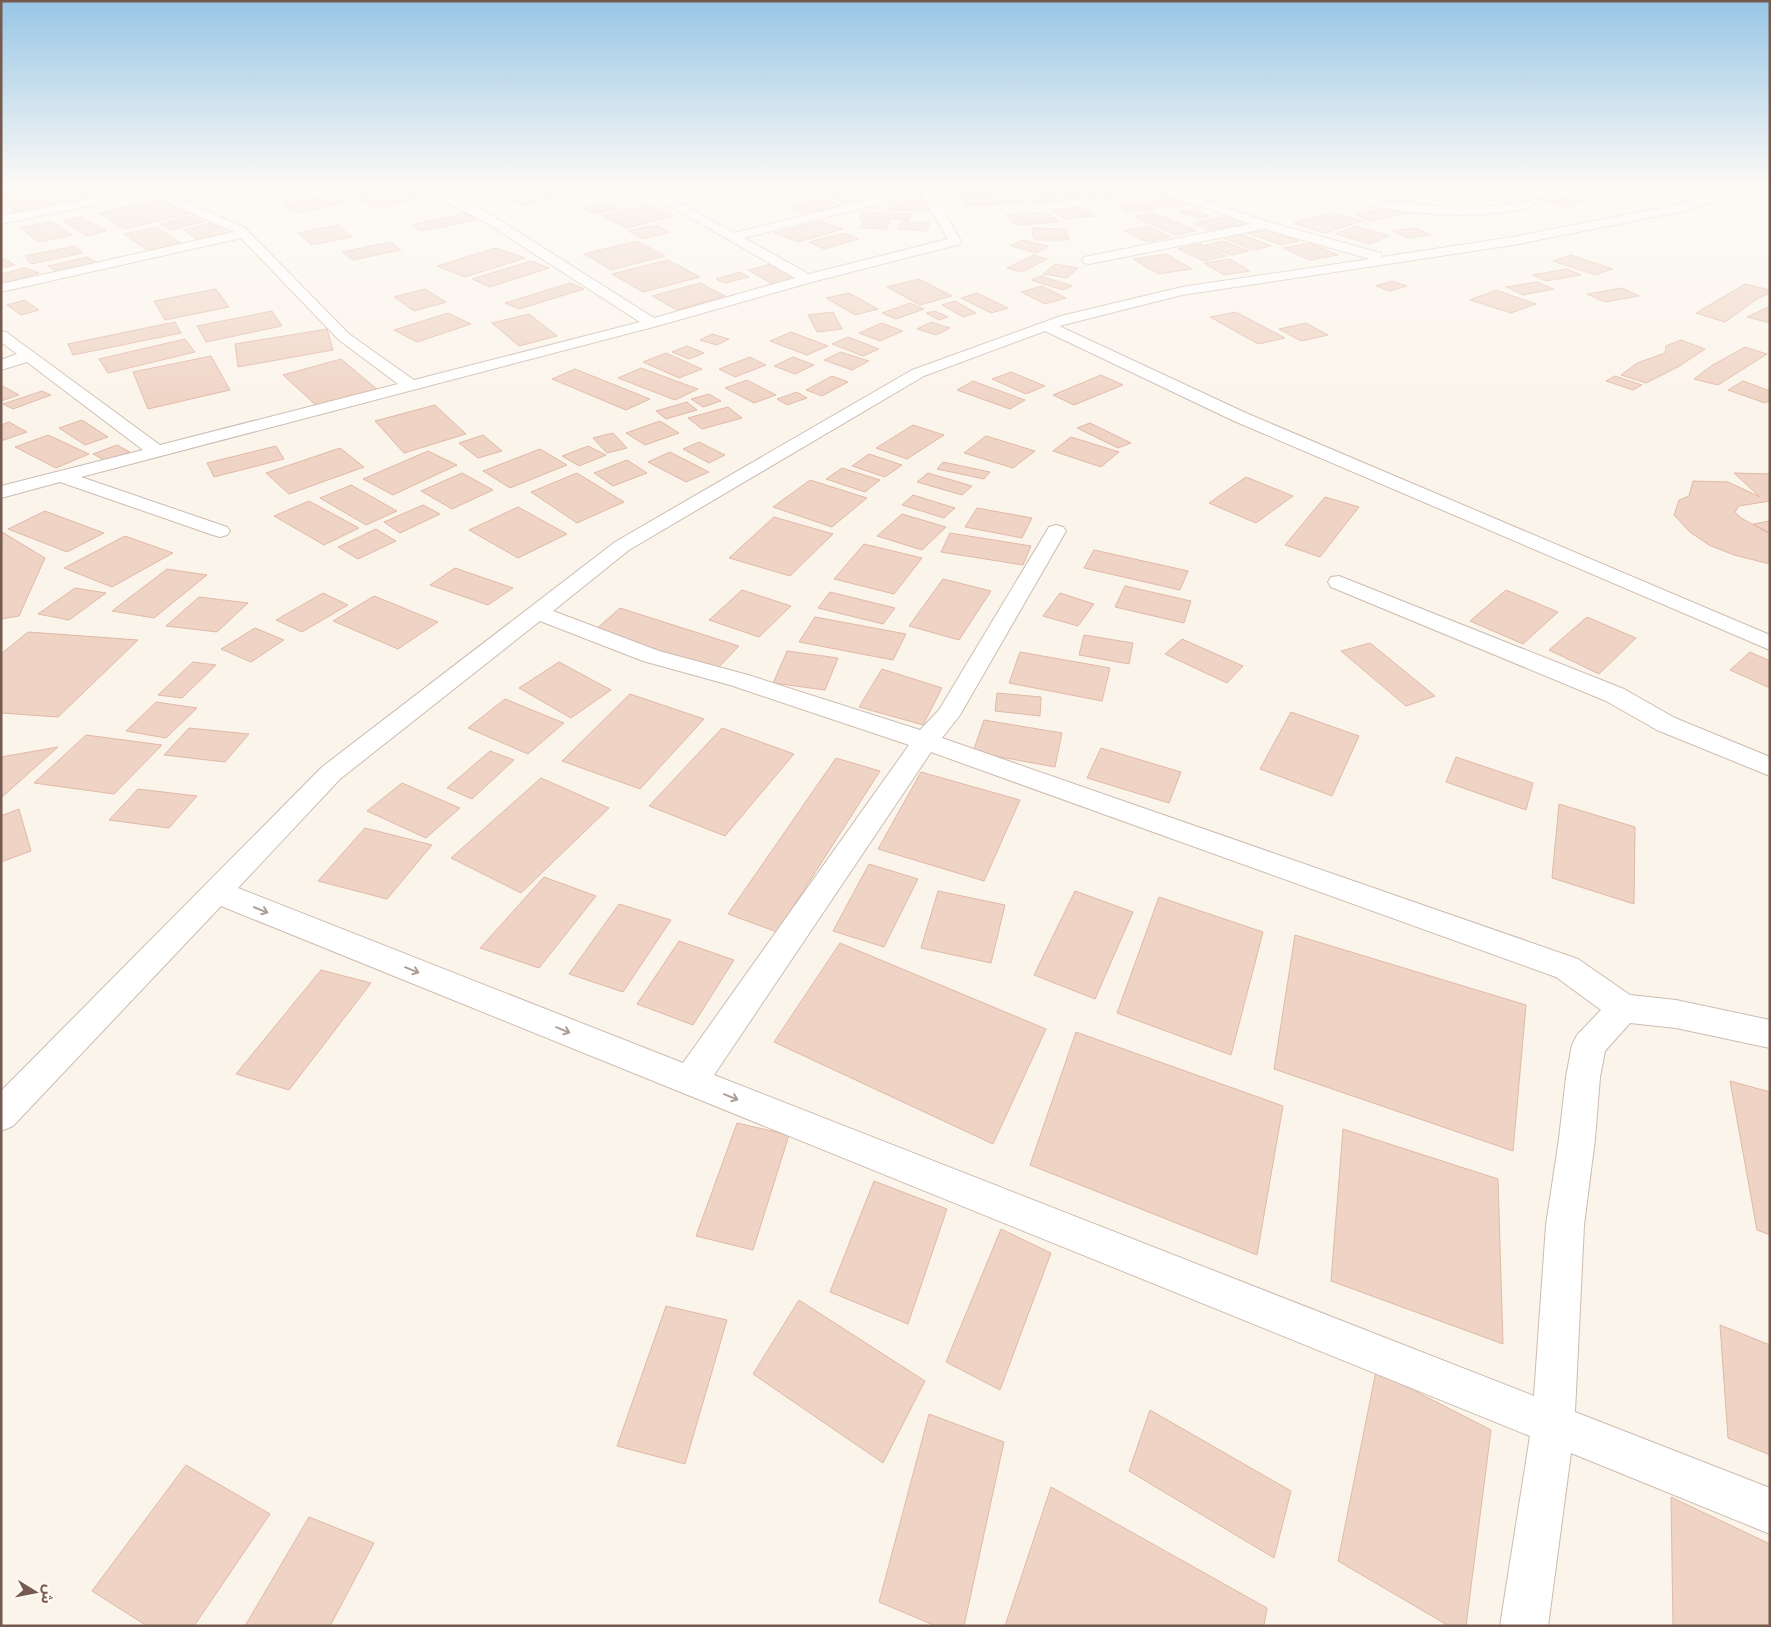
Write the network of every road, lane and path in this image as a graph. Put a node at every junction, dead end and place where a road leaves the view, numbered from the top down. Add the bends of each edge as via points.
1 (127, 260) edge
2 (269, 260) edge
3 (553, 260) edge
4 (774, 260) edge
5 (881, 260) edge
6 (1379, 260) edge
7 (807, 279) junction
8 (1, 288) edge
9 (652, 323) junction
10 (1047, 326) junction
11 (1, 335) edge
12 (28, 356) junction
13 (1, 365) edge
14 (410, 385) junction
15 (156, 451) junction
16 (60, 476) junction
17 (3, 491) edge
18 (220, 531) dead end
19 (1056, 531) dead end
20 (1339, 582) dead end
21 (537, 612) junction
22 (1770, 643) edge
23 (925, 741) junction
24 (1770, 767) edge
25 (216, 892) junction
26 (1623, 1008) junction
27 (1770, 1034) edge
28 (690, 1081) junction
29 (1, 1115) edge
30 (1553, 1426) junction
31 (1770, 1511) edge
32 (1524, 1626) edge

1 - 8 street
2 - 14 street via 344,337
3 - 9 street
4 - 7 street
5 - 7 street
6 - 10 street via 1182,291
7 - 9 street
9 - 14 street
10 - 21 street via 918,373 622,546
10 - 22 street via 1240,417
11 - 12 street
12 - 13 street
12 - 15 street
14 - 15 street
15 - 16 street
16 - 17 street
16 - 18 street
19 - 23 street via 948,715
20 - 24 street via 1615,695 1666,724
21 - 23 street via 651,656 739,680
21 - 25 street via 331,772
23 - 26 street via 1567,968
23 - 28 street
25 -> 28 street
25 - 29 street
26 - 27 street via 1676,1014
26 - 30 street via 1589,1045 1583,1077 1578,1139 1564,1225
28 -> 30 street
30 - 31 street
30 - 32 street

